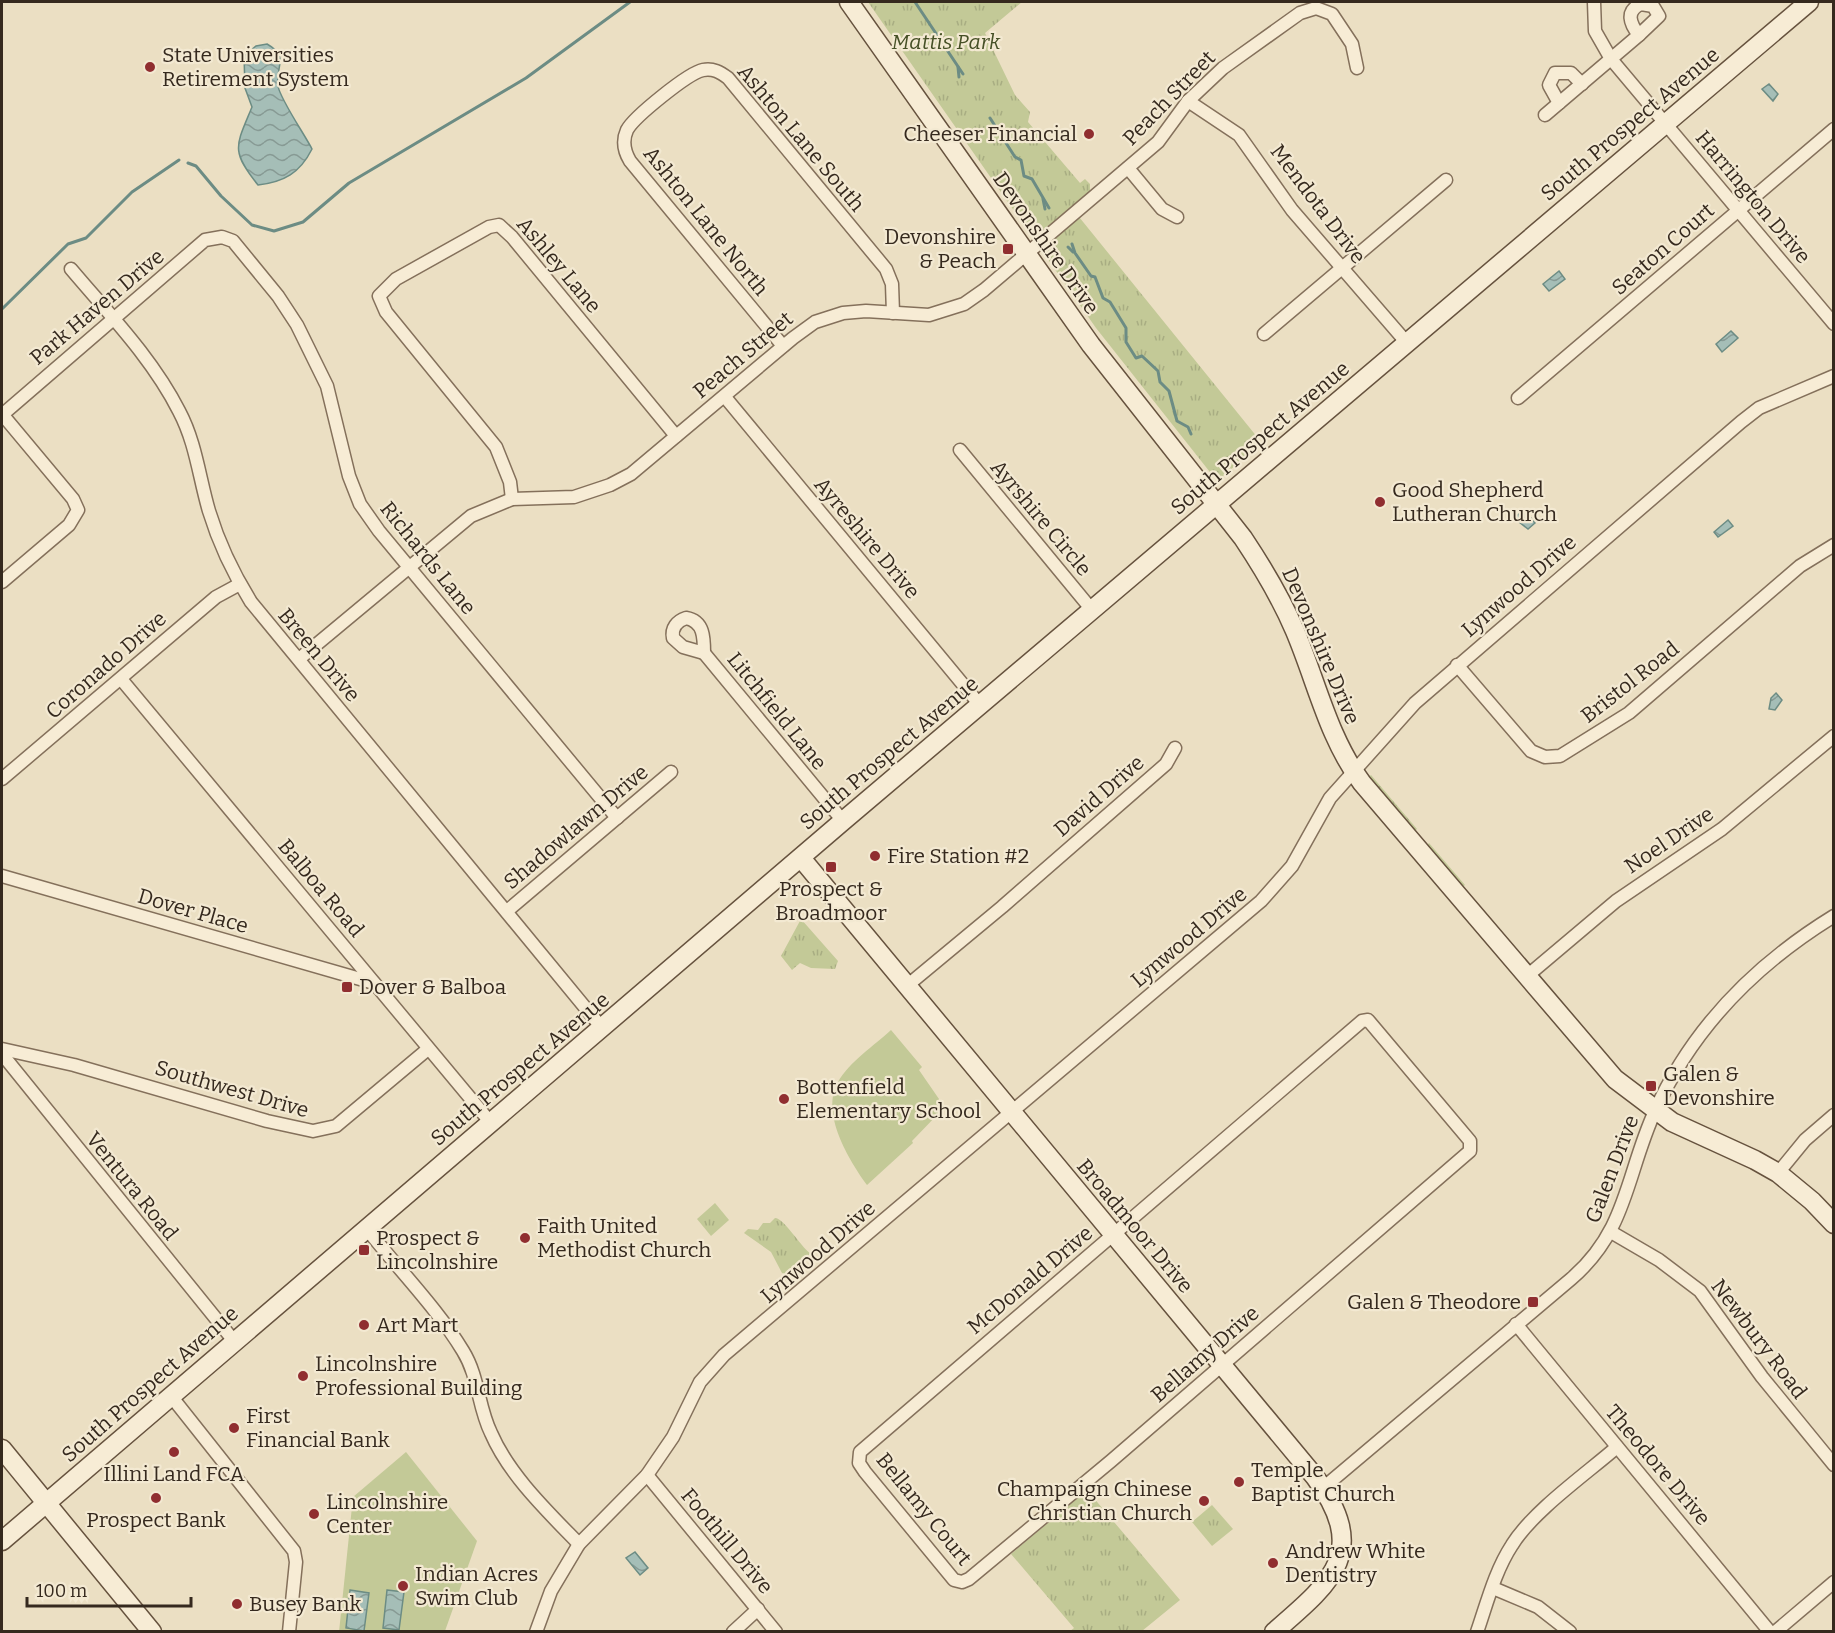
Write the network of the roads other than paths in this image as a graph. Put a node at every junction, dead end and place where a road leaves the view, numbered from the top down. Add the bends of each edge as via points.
1 (849, 2) edge
2 (1594, 2) edge
3 (1809, 2) edge
4 (1639, 35) dead end
5 (1611, 59) junction
6 (1358, 68) dead end
7 (1582, 84) junction
8 (1188, 101) junction
9 (1559, 103) junction
10 (1545, 115) dead end
11 (1665, 124) junction
12 (1833, 129) edge
13 (624, 147) joint
14 (1128, 168) junction
15 (1446, 180) dead end
16 (1739, 210) junction
17 (1178, 217) dead end
18 (222, 237) joint
19 (1026, 254) junction
20 (1341, 268) junction
21 (72, 269) dead end
22 (893, 313) junction
23 (112, 319) junction
24 (1833, 324) edge
25 (1264, 334) dead end
26 (1407, 343) junction
27 (783, 346) junction
28 (1833, 376) edge
29 (725, 396) junction
30 (1518, 398) dead end
31 (2, 414) edge
32 (676, 436) junction
33 (960, 450) dead end
34 (512, 499) junction
35 (1215, 506) junction
36 (1833, 546) edge
37 (409, 567) junction
38 (2, 582) edge
39 (240, 584) junction
40 (1092, 610) junction
41 (704, 653) dead end
42 (298, 659) junction
43 (1457, 665) junction
44 (121, 679) junction
45 (980, 705) junction
46 (1833, 736) edge
47 (1175, 748) dead end
48 (1353, 771) junction
49 (671, 772) dead end
50 (2, 779) edge
51 (617, 818) junction
52 (843, 821) junction
53 (801, 858) junction
54 (2, 876) edge
55 (507, 911) junction
56 (1833, 916) edge
57 (1526, 977) junction
58 (374, 983) junction
59 (908, 985) junction
60 (603, 1028) junction
61 (2, 1049) edge
62 (428, 1049) junction
63 (2, 1054) edge
64 (1654, 1111) junction
65 (1012, 1112) junction
66 (1833, 1115) edge
67 (491, 1122) junction
68 (1470, 1151) joint
69 (1778, 1173) junction
70 (1833, 1224) edge
71 (367, 1229) junction
72 (1611, 1232) junction
73 (1113, 1235) junction
74 (1516, 1324) junction
75 (234, 1341) junction
76 (1221, 1365) junction
77 (171, 1396) junction
78 (1617, 1447) junction
79 (2, 1449) edge
80 (858, 1457) joint
81 (1833, 1466) edge
82 (647, 1475) junction
83 (1323, 1488) junction
84 (46, 1503) junction
85 (2, 1541) edge
86 (579, 1544) junction
87 (962, 1582) joint
88 (1833, 1582) edge
89 (1493, 1588) junction
90 (758, 1609) junction
91 (152, 1632) edge
92 (289, 1632) edge
93 (536, 1632) edge
94 (733, 1632) edge
95 (776, 1632) edge
96 (1274, 1632) edge
97 (1477, 1632) edge
98 (1570, 1632) edge
99 (1770, 1632) edge
100 (1775, 1632) edge

1 - 19 main road, Devonshire Drive
2 - 5 street, Harrington Drive via 1595,31
3 - 11 main road, South Prospect Avenue
4 - 5 street
5 - 7 street
5 - 11 street, Harrington Drive
6 - 8 street, Peach Street via 1352,44 1332,14 1308,9 1223,68
7 - 9 street
7 - 9 street via 1571,73 1555,73 1549,85
8 - 14 street, Peach Street via 1158,142
8 - 20 street, Mendota Drive via 1239,135 1292,210
9 - 10 street
11 - 16 street, Harrington Drive
11 - 26 main road, South Prospect Avenue
12 - 16 street, Seaton Court
13 - 22 street, Ashton Lane South via 624,136 631,124 686,79 704,70 718,71 728,78 886,269 892,284
13 - 27 street, Ashton Lane North via 630,161
14 - 17 street via 1162,209
14 - 19 street, Peach Street
15 - 20 street
16 - 24 street, Harrington Drive
16 - 30 street, Seaton Court
18 - 23 street, Park Haven Drive via 205,240
18 - 37 street, Richards Lane via 239,247 297,325 327,386 360,504
19 - 22 street, Peach Street via 964,304 929,315
19 - 35 main road, Devonshire Drive via 1113,375
20 - 25 street
20 - 26 street, Mendota Drive
21 - 23 street, Breen Drive
22 - 27 street, Peach Street via 853,311 828,317
23 - 31 street, Park Haven Drive
23 - 39 street, Breen Drive via 153,369 180,411 199,464 217,535
26 - 35 main road, South Prospect Avenue
27 - 29 street, Peach Street
28 - 43 street, Lynwood Drive via 1759,408 1740,422
29 - 32 street, Peach Street
29 - 45 street, Ayreshire Drive
31 - 38 street via 78,510 69,525
32 - 34 street, Peach Street via 631,474 610,485 574,497
32 - 34 street, Ashley Lane via 512,237 499,225 489,227 396,279 379,296 386,312 496,447 510,482
33 - 40 street, Ayrshire Circle
34 - 37 street, Peach Street via 471,516
35 - 40 main road, South Prospect Avenue
35 - 48 main road, Devonshire Drive via 1243,538 1278,595 1328,723
36 - 43 street, Bristol Road via 1800,567 1629,713 1560,756 1545,758 1531,751
37 - 42 street, Peach Street
37 - 51 street, Richards Lane
39 - 42 street, Breen Drive
39 - 44 street, Coronado Drive via 216,597
40 - 45 main road, South Prospect Avenue
41 - 52 street, Litchfield Lane
42 - 55 street, Breen Drive
43 - 48 street, Lynwood Drive via 1415,703
44 - 50 street, Coronado Drive
44 - 58 street, Balboa Road
45 - 52 main road, South Prospect Avenue
46 - 57 street, Noel Drive via 1722,829 1616,901
47 - 59 street, David Drive via 1166,764
48 - 57 main road, Devonshire Drive
48 - 65 street, Lynwood Drive via 1325,806 1292,866 1261,901
49 - 51 street, Shadowlawn Drive
51 - 55 street, Shadowlawn Drive
52 - 53 main road, South Prospect Avenue
53 - 59 main road, Broadmoor Drive
53 - 60 main road, South Prospect Avenue
54 - 58 street, Dover Place
55 - 60 street, Breen Drive
56 - 64 street, Galen Drive via 1778,953 1724,1004 1686,1053
57 - 64 main road, Devonshire Drive via 1603,1066
58 - 62 street, Balboa Road
59 - 65 main road, Broadmoor Drive
60 - 67 main road, South Prospect Avenue
61 - 62 street, Southwest Drive via 75,1065 313,1131 336,1126
62 - 67 street, Balboa Road
63 - 75 street, Ventura Road
64 - 69 main road, Devonshire Drive
64 - 72 street, Galen Drive
65 - 73 main road, Broadmoor Drive
65 - 82 street, Lynwood Drive via 724,1355 700,1382 673,1437
66 - 69 street via 1805,1140
67 - 71 main road, South Prospect Avenue
68 - 73 street, McDonald Drive via 1470,1141 1368,1020 1362,1021
68 - 76 street, Bellamy Drive
69 - 70 main road, Devonshire Drive
71 - 75 main road, South Prospect Avenue
71 - 86 street via 464,1352 487,1424 503,1454
72 - 74 street, Galen Drive via 1581,1271
72 - 81 street, Newbury Road via 1659,1260 1700,1291
73 - 76 main road, Broadmoor Drive
73 - 80 street, McDonald Drive via 890,1424
74 - 78 street, Theodore Drive
74 - 83 street, Galen Drive
75 - 77 main road, South Prospect Avenue
76 - 83 main road, Broadmoor Drive
76 - 87 street, Bellamy Drive via 1090,1479
77 - 84 main road, South Prospect Avenue
77 - 92 street via 294,1551
78 - 89 street via 1517,1537
78 - 99 street, Theodore Drive
79 - 84 main road
80 - 87 street, Bellamy Court via 865,1472 948,1574
82 - 86 street, Lynwood Drive
82 - 90 street, Foothill Drive
83 - 96 main road, Broadmoor Drive via 1340,1526 1337,1562 1329,1581
84 - 85 main road, South Prospect Avenue
84 - 91 main road
86 - 93 street, Lynwood Drive via 551,1592
88 - 100 street
89 - 97 street
89 - 98 street via 1538,1607
90 - 94 street
90 - 95 street, Foothill Drive

